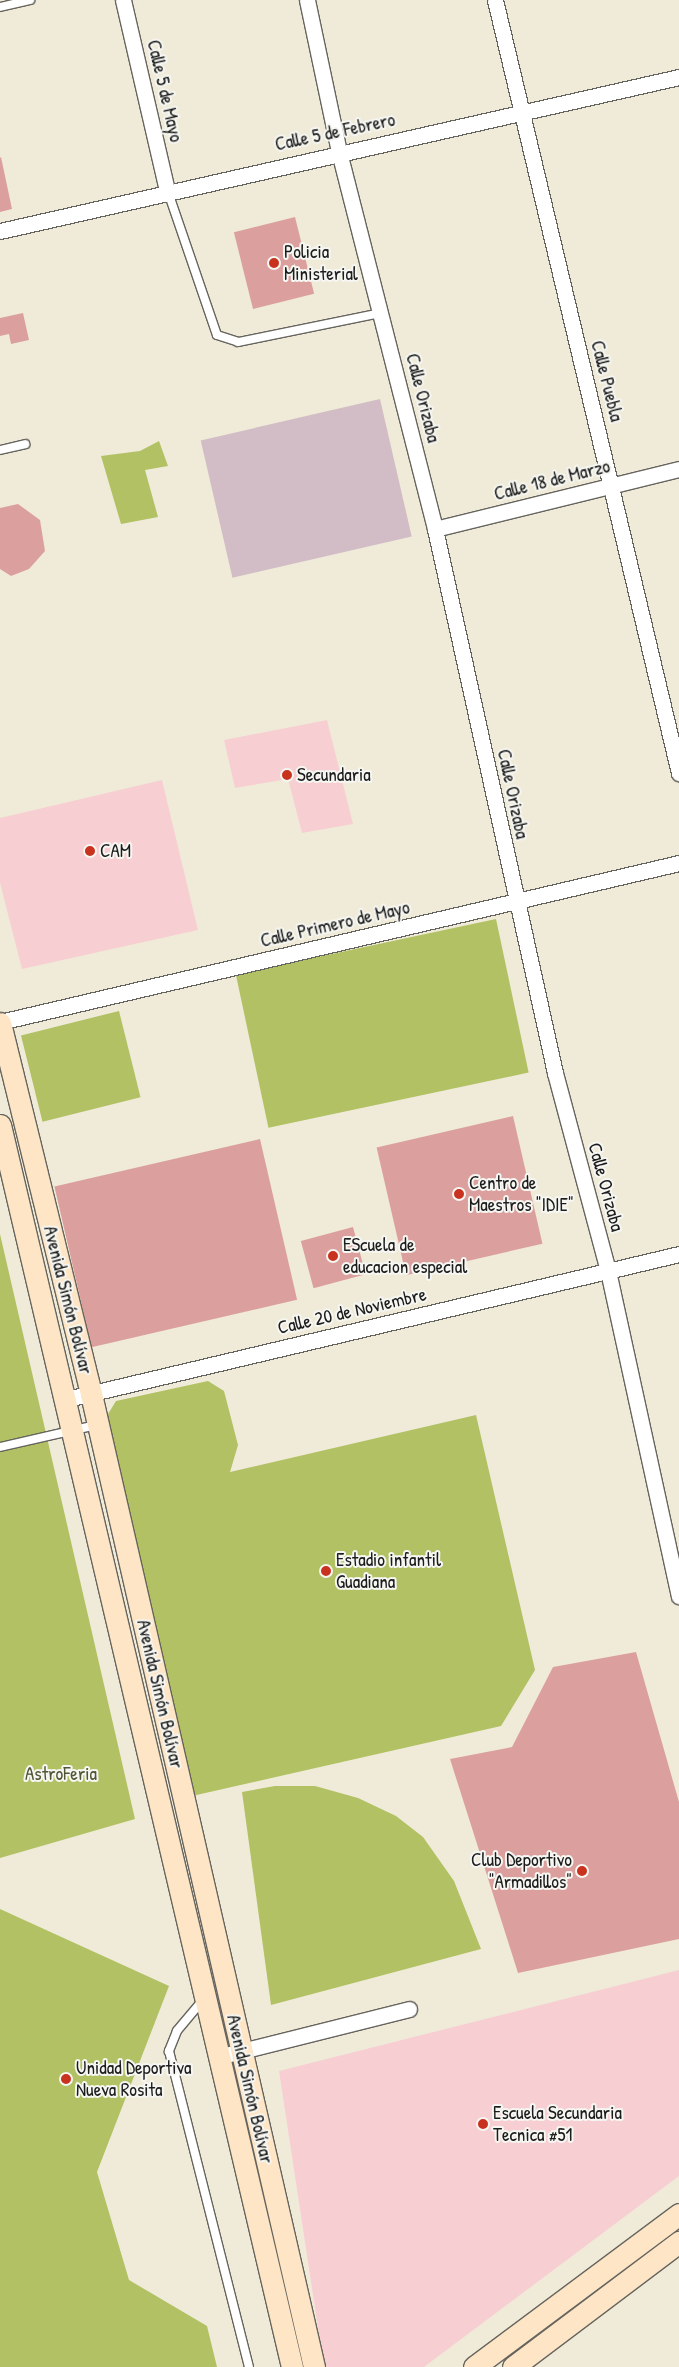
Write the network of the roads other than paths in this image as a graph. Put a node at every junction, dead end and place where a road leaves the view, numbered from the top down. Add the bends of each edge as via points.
1 (30, 0) edge
2 (123, 0) edge
3 (307, 0) edge
4 (494, 0) edge
5 (0, 7) edge
6 (679, 77) edge
7 (521, 112) junction
8 (339, 152) junction
9 (167, 190) junction
10 (0, 231) edge
11 (381, 312) junction
12 (25, 444) dead end
13 (0, 450) edge
14 (679, 469) edge
15 (612, 486) junction
16 (435, 529) junction
17 (679, 773) edge
18 (679, 863) edge
19 (516, 902) junction
20 (0, 1023) edge
21 (5, 1065) edge
22 (0, 1124) edge
23 (679, 1254) edge
24 (608, 1271) junction
25 (91, 1394) junction
26 (63, 1400) junction
27 (98, 1425) junction
28 (71, 1431) junction
29 (0, 1446) edge
30 (679, 1596) edge
31 (205, 1998) junction
32 (409, 2009) dead end
33 (242, 2051) junction
34 (218, 2057) junction
35 (679, 2214) edge
36 (679, 2242) edge
37 (249, 2367) edge
38 (292, 2367) edge
39 (314, 2367) edge
40 (474, 2367) edge
41 (513, 2367) edge

1 - 5 lane
2 - 9 street, Calle 5 de Mayo
3 - 8 street, Calle Orizaba
4 - 7 street, Calle Puebla
6 - 7 street, Calle 5 de Febrero
7 - 8 street, Calle 5 de Febrero
7 - 15 street, Calle Puebla
8 - 9 street, Calle 5 de Febrero
8 - 11 street, Calle Orizaba
9 - 10 street, Calle 5 de Febrero
9 - 11 lane via 217,335 238,342
11 - 16 street, Calle Orizaba
12 - 13 lane
14 - 15 street, Calle 18 de Marzo
15 - 16 street, Calle 18 de Marzo
15 - 17 street, Calle Puebla
16 - 19 street, Calle Orizaba
18 - 19 street, Calle Primero de Mayo
19 - 20 street, Calle Primero de Mayo
19 - 24 street, Calle Orizaba
20 - 21 street, Avenida Simón Bolívar
21 - 25 street, Avenida Simón Bolívar
22 - 26 street, Avenida Simón Bolívar
23 - 24 street, Calle 20 de Noviembre
24 - 25 street, Calle 20 de Noviembre
24 - 30 street, Calle Orizaba
25 - 26 street, Calle 20 de Noviembre
25 - 27 street, Avenida Simón Bolívar
26 - 28 street, Avenida Simón Bolívar
27 - 28 lane
27 - 33 street, Avenida Simón Bolívar
28 - 29 lane
28 - 31 street, Avenida Simón Bolívar
31 - 34 street, Avenida Simón Bolívar
31 - 37 lane via 176,2031 169,2051
32 - 33 street
33 - 34 street
33 - 39 street, Avenida Simón Bolívar
34 - 38 street, Avenida Simón Bolívar
35 - 40 street
36 - 41 street

